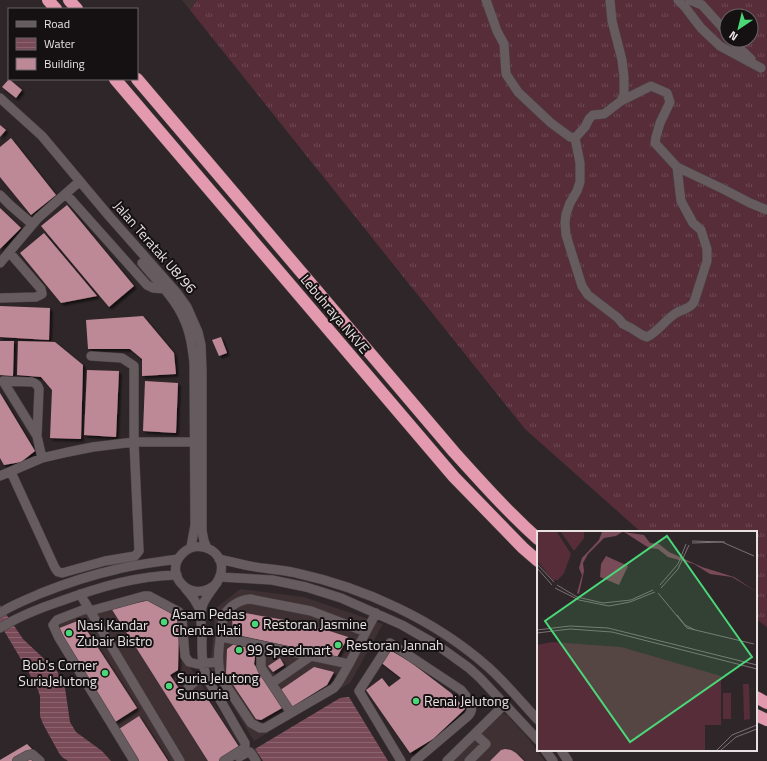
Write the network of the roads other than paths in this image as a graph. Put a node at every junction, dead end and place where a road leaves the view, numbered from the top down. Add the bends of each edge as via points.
1 (48, 0) edge
2 (69, 0) edge
3 (486, 0) edge
4 (610, 0) edge
5 (616, 0) edge
6 (678, 0) edge
7 (690, 0) edge
8 (55, 8) edge
9 (76, 8) edge
10 (612, 14) junction
11 (719, 23) edge
12 (740, 48) edge
13 (764, 69) edge
14 (117, 80) edge
15 (138, 80) edge
16 (0, 98) edge
17 (621, 101) junction
18 (0, 105) edge
19 (576, 138) junction
20 (677, 167) junction
21 (78, 183) junction
22 (66, 194) junction
23 (0, 195) edge
24 (767, 210) edge
25 (32, 224) junction
26 (9, 252) junction
27 (0, 263) edge
28 (165, 289) junction
29 (0, 298) edge
30 (90, 356) dead end
31 (1, 381) edge
32 (37, 436) junction
33 (134, 442) junction
34 (198, 442) junction
35 (42, 458) junction
36 (11, 472) junction
37 (0, 476) edge
38 (537, 538) edge
39 (192, 547) junction
40 (207, 548) junction
41 (178, 559) junction
42 (219, 559) junction
43 (537, 561) edge
44 (177, 575) junction
45 (218, 580) junction
46 (185, 587) junction
47 (80, 594) junction
48 (89, 610) junction
49 (0, 613) edge
50 (376, 613) junction
51 (201, 618) junction
52 (0, 628) edge
53 (366, 632) junction
54 (221, 637) junction
55 (261, 646) junction
56 (311, 656) junction
57 (218, 662) junction
58 (203, 664) junction
59 (349, 664) junction
60 (207, 677) junction
61 (272, 683) junction
62 (185, 693) dead end
63 (757, 698) edge
64 (767, 703) edge
65 (505, 704) junction
66 (292, 713) junction
67 (757, 715) edge
68 (537, 719) edge
69 (767, 720) edge
70 (475, 734) junction
71 (537, 739) edge
72 (546, 751) edge
73 (562, 751) edge
74 (17, 761) edge
75 (40, 761) edge
76 (134, 761) edge
77 (180, 761) edge
78 (224, 761) edge
79 (233, 761) edge
80 (256, 761) edge
81 (401, 761) edge
82 (416, 761) edge
83 (447, 761) edge
84 (469, 761) edge
85 (553, 761) edge
86 (568, 761) edge

1 - 8 highway
2 - 9 highway
3 - 19 street via 504,44 506,74 518,92 551,123 570,137
4 - 10 street
5 - 10 street
6 - 13 street via 700,28 720,46
7 - 11 street via 702,5
10 - 17 street via 624,77 624,94
12 - 13 street
14 - 43 highway, Lebuhraya NKVE via 454,477
15 - 38 highway, Lebuhraya NKVE via 454,452 484,486
16 - 21 street, Jalan Teratak U8/96 via 42,136
17 - 19 street via 604,114 589,119
17 - 20 street via 651,86 667,94 670,102 660,123 655,143
18 - 21 street, Jalan Teratak U8/96
19 - 20 street via 580,182 570,203 565,223 566,235 582,286 588,295 623,324 647,337 677,312 692,306 707,261 707,249 701,230 693,223 681,201
20 - 24 street
21 - 22 street
21 - 28 street, Jalan Teratak U8/96
21 - 34 street, Jalan Teratak U8/96 via 177,293 191,314 201,345
22 - 25 street
22 - 28 street via 147,285
23 - 25 street
25 - 26 street
26 - 27 street
26 - 29 street via 41,289 42,294 36,297
28 - 34 street, Jalan Teratak U8/96 via 183,316 190,334
30 - 33 street via 122,358 134,366
31 - 32 street
31 - 32 street via 32,382 40,389
32 - 35 street
33 - 34 street
33 - 35 street via 93,447
33 - 36 street via 139,551 135,556 105,560 58,572
34 - 39 street, Jalan Teratak U8/96 via 196,525
34 - 40 street, Jalan Teratak U8/96 via 202,531
35 - 36 street
36 - 37 street
39 - 40 street
39 - 41 street
40 - 42 street
41 - 44 street
41 - 49 street via 110,571 54,588
42 - 45 street via 221,571
42 - 68 street via 296,572 328,581 385,602 420,619 488,667
44 - 46 street
44 - 47 street via 122,582
45 - 46 street via 212,588 205,591 198,592
45 - 50 street via 272,580 306,587
45 - 51 street via 203,606
46 - 51 street via 199,606
47 - 48 street
47 - 52 street via 35,610
48 - 58 street via 149,596 179,612 182,619 185,656 189,662
48 - 76 street via 57,620 53,625
48 - 77 street
50 - 53 street
50 - 65 street via 437,645 469,668
51 - 58 street
53 - 54 street via 311,611 250,599 237,603 225,613
53 - 59 street
54 - 55 street
54 - 57 street
55 - 56 street
55 - 61 street via 261,666
56 - 59 street
56 - 61 street
57 - 58 street
57 - 66 street via 223,681 255,726 265,728
58 - 60 street
59 - 66 street via 334,688
60 - 62 street via 198,679
60 - 78 street via 245,743 244,749
61 - 66 street
63 - 64 highway
65 - 70 street
65 - 71 street
67 - 69 highway
70 - 83 street
70 - 84 street via 486,744
72 - 85 street
73 - 86 street
74 - 75 street via 32,754
79 - 80 street via 248,752 252,753
81 - 82 street via 359,691 390,643 461,690 472,706 468,716

